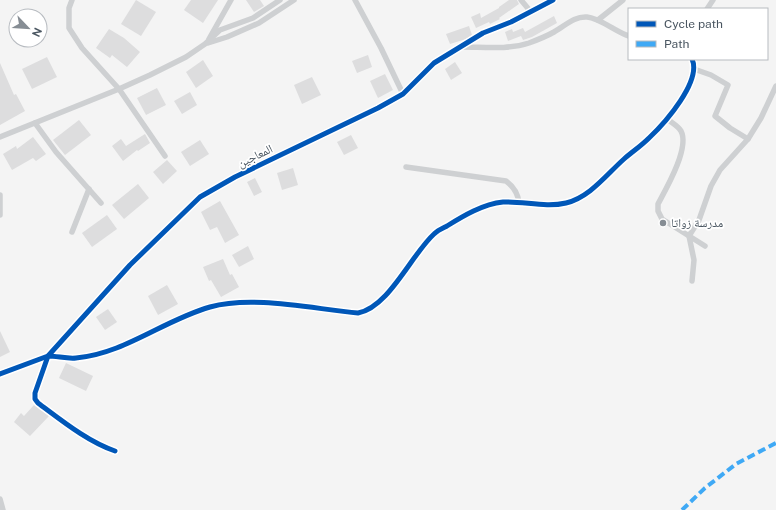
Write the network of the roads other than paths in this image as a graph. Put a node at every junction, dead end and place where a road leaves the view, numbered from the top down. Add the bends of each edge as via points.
1 (72, 0) edge
2 (231, 0) edge
3 (280, 0) edge
4 (294, 0) edge
5 (355, 0) edge
6 (521, 0) edge
7 (553, 0) edge
8 (622, 0) edge
9 (531, 12) junction
10 (598, 20) junction
11 (628, 36) edge
12 (205, 44) junction
13 (462, 47) junction
14 (692, 60) edge
15 (694, 69) junction
16 (776, 86) edge
17 (119, 89) junction
18 (403, 94) junction
19 (667, 119) junction
20 (36, 123) junction
21 (0, 138) edge
22 (748, 139) junction
23 (165, 156) dead end
24 (406, 167) dead end
25 (89, 189) junction
26 (0, 195) edge
27 (101, 203) dead end
28 (519, 203) junction
29 (0, 215) edge
30 (72, 232) dead end
31 (689, 236) junction
32 (705, 246) dead end
33 (692, 281) dead end
34 (48, 356) junction
35 (0, 374) edge
36 (115, 451) dead end
37 (0, 499) edge
38 (3, 510) edge

1 - 17 street via 69,8 69,28 82,48
2 - 12 street
3 - 12 street via 253,18 220,30
4 - 12 street via 260,23
5 - 18 street
6 - 9 street
7 - 9 street, المعاجين
8 - 10 street
9 - 13 street, المعاجين via 483,33
10 - 11 street
10 - 13 street via 588,17 577,18 554,32 514,47
12 - 17 street via 186,57
13 - 18 street, المعاجين via 434,63
14 - 15 street
15 - 19 street via 682,98
15 - 22 street via 712,75 728,85 715,116
16 - 22 street
17 - 20 street
17 - 23 street
18 - 34 street, المعاجين via 200,197 130,265
19 - 28 street via 596,186 581,196 566,203
19 - 31 street via 677,126 683,138 675,168 658,204 658,211 662,219
20 - 21 street
20 - 25 street via 56,152
22 - 31 street via 720,170 710,186 699,220
24 - 28 street via 506,181 516,191
25 - 27 street
25 - 30 street
26 - 29 street
28 - 34 street via 502,202 487,206 435,232 386,296 366,312 244,302 225,304 209,307 114,349 75,358
31 - 32 street
31 - 33 street via 694,260
34 - 35 street, المعاجين
34 - 36 street via 35,399 83,434
37 - 38 street

